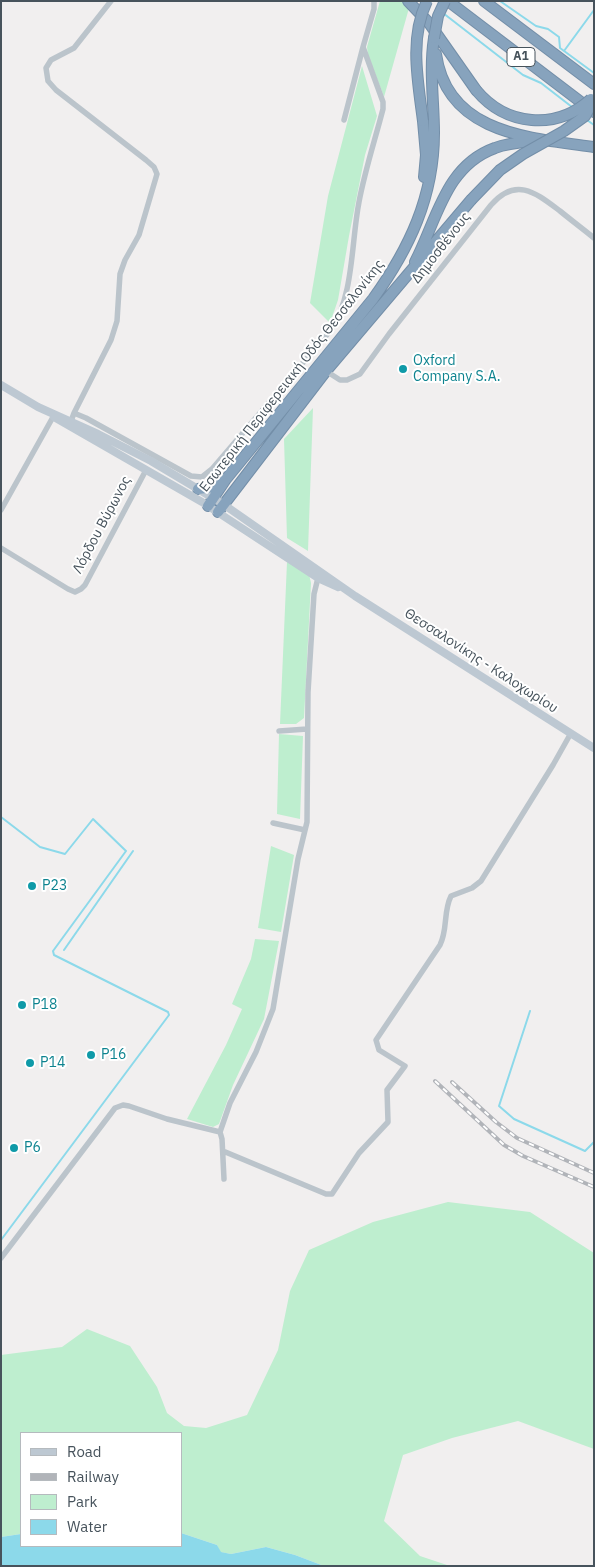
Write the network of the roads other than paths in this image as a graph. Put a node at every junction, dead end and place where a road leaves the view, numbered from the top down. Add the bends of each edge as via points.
1 (110, 1) edge
2 (374, 1) edge
3 (408, 1) edge
4 (427, 1) edge
5 (446, 1) edge
6 (484, 1) edge
7 (434, 38) junction
8 (363, 47) junction
9 (594, 84) edge
10 (594, 99) edge
11 (594, 112) edge
12 (344, 120) dead end
13 (544, 140) junction
14 (594, 147) edge
15 (423, 202) junction
16 (594, 238) edge
17 (403, 282) junction
18 (326, 371) junction
19 (1, 385) edge
20 (44, 410) junction
21 (53, 417) junction
22 (71, 420) junction
23 (212, 469) junction
24 (146, 470) junction
25 (226, 479) junction
26 (198, 489) junction
27 (210, 502) junction
28 (221, 508) junction
29 (1, 510) edge
30 (1, 548) edge
31 (315, 575) junction
32 (355, 596) junction
33 (307, 729) junction
34 (279, 731) dead end
35 (571, 733) junction
36 (594, 748) edge
37 (273, 823) dead end
38 (305, 830) junction
39 (220, 1132) junction
40 (223, 1150) junction
41 (224, 1179) dead end
42 (1, 1258) edge

1 - 22 street via 74,48 52,60 46,68 48,81 52,88 146,160 157,174 139,235 120,274 117,321 111,340
2 - 8 street
3 - 10 highway, bridge via 429,23 476,90 497,109 522,120 541,122 558,119
4 - 15 highway, bridge via 418,31 416,55 426,155
5 - 7 highway, Εσωτερική Περιφερειακή Οδός Θεσσαλονίκης, bridge via 438,16
5 - 11 highway, Α1
6 - 9 highway, Α1
7 - 13 highway via 436,59 444,83 463,109 504,131
7 - 15 highway, Εσωτερική Περιφερειακή Οδός Θεσσαλονίκης via 431,53 433,156
8 - 12 street
8 - 23 street via 383,108 359,200 343,303 336,323
10 - 17 highway, Εσωτερική Περιφερειακή Οδός Θεσσαλονίκης, bridge via 584,116 500,170
13 - 14 highway
13 - 17 highway via 495,148 462,169 444,194
15 - 25 highway, Εσωτερική Περιφερειακή Οδός Θεσσαλονίκης via 415,227 393,271
16 - 18 street, Δημοσθένους via 540,196 522,189 502,194 360,374 340,380
17 - 18 highway, Εσωτερική Περιφερειακή Οδός Θεσσαλονίκης
18 - 28 highway, Εσωτερική Περιφερειακή Οδός Θεσσαλονίκης
19 - 20 main road
20 - 21 main road, Θεσσαλονίκης - Καλοχωρίου
20 - 22 main road
21 - 22 main road, Θεσσαλονίκης - Καλοχωρίου
21 - 29 street
22 - 23 street via 130,441 191,476 202,477
22 - 24 main road, Θεσσαλονίκης - Καλοχωρίου
22 - 26 main road, Θεσσαλονίκης - Καλοχωρίου
23 - 25 street
24 - 27 main road, Θεσσαλονίκης - Καλοχωρίου
24 - 30 street, Λόρδου Βύρωνος via 80,590 68,590
25 - 26 highway via 214,487
25 - 27 highway, Εσωτερική Περιφερειακή Οδός Θεσσαλονίκης
26 - 27 main road, Θεσσαλονίκης - Καλοχωρίου
27 - 28 main road, Θεσσαλονίκης - Καλοχωρίου
28 - 31 main road, Θεσσαλονίκης - Καλοχωρίου
28 - 32 main road, Θεσσαλονίκης - Καλοχωρίου via 286,547
31 - 32 main road, Θεσσαλονίκης - Καλοχωρίου
31 - 33 street
32 - 35 main road, Θεσσαλονίκης - Καλοχωρίου
33 - 34 street
33 - 38 street via 308,812
35 - 36 main road, Θεσσαλονίκης - Καλοχωρίου
35 - 40 street via 481,881 451,896 447,904 445,935 440,945 376,1040 379,1050 405,1066 387,1090 388,1122 359,1153 332,1194
37 - 38 street
38 - 39 street via 273,1009
39 - 40 street
39 - 42 street via 129,1106 115,1108
40 - 41 street

